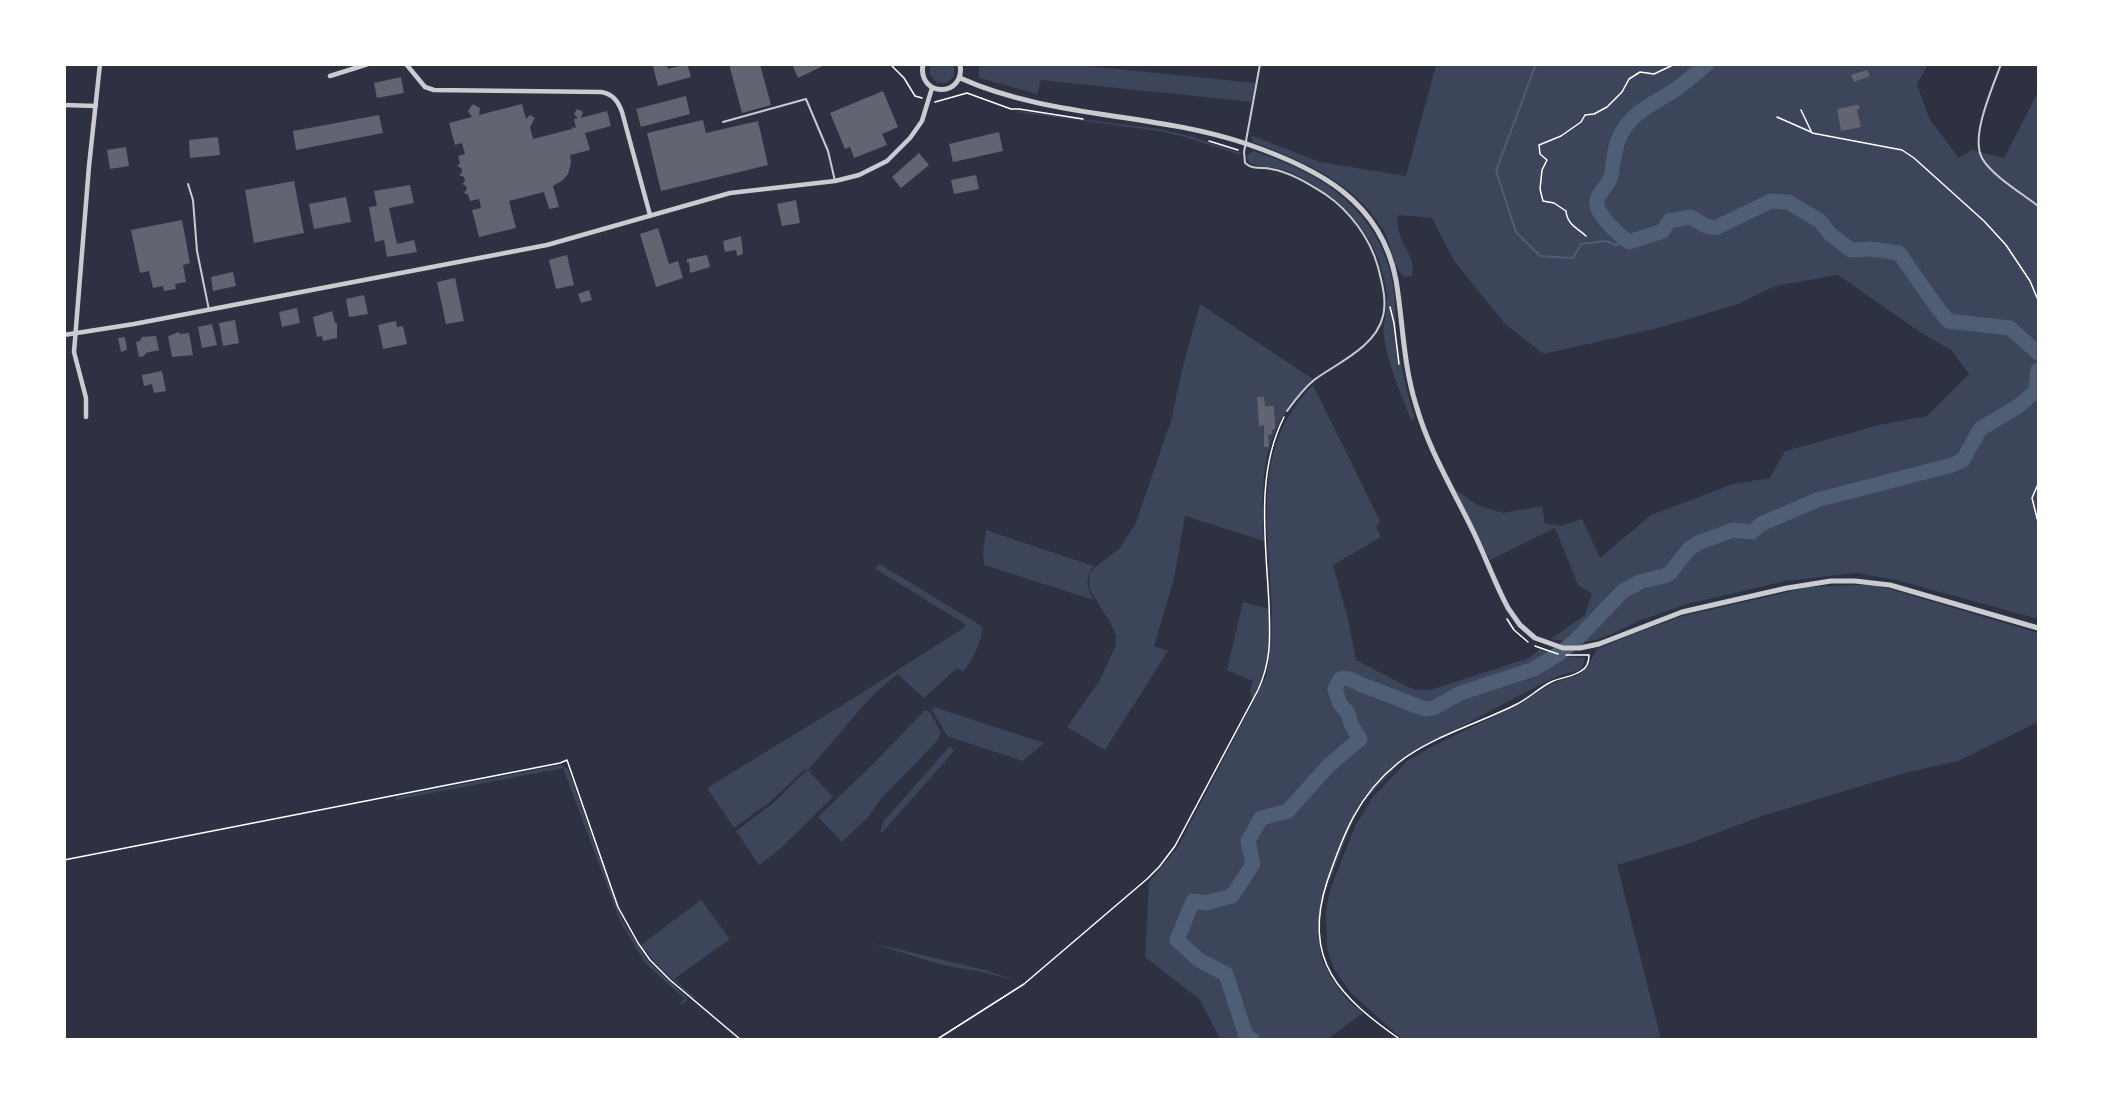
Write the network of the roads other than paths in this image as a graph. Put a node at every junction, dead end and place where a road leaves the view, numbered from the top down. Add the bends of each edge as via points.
1 (100, 64) edge
2 (368, 64) edge
3 (406, 64) edge
4 (923, 64) edge
5 (960, 64) edge
6 (1260, 64) edge
7 (2001, 64) edge
8 (330, 76) dead end
9 (960, 78) junction
10 (932, 88) junction
11 (64, 105) edge
12 (96, 106) junction
13 (723, 122) dead end
14 (1246, 144) junction
15 (835, 181) junction
16 (188, 184) dead end
17 (2038, 206) edge
18 (650, 215) junction
19 (208, 310) junction
20 (75, 333) junction
21 (64, 335) edge
22 (1287, 411) road end
23 (86, 417) dead end
24 (2038, 628) edge

1 - 12 street
2 - 8 street
3 - 18 street via 425,87 434,90 610,95 622,112
4 - 10 street via 924,79
5 - 9 street
6 - 14 lane
7 - 17 lane via 1978,145 1982,159 1993,171
9 - 10 street via 946,89
9 - 14 street via 1027,101 1160,122
10 - 15 street via 922,121 900,149 869,172
11 - 12 street
12 - 20 street
13 - 15 lane via 806,99 828,151
14 - 22 lane via 1244,159 1249,166 1285,173 1341,206 1366,237 1382,280 1384,315 1374,335 1309,385
14 - 24 street via 1325,178 1355,201 1377,229 1394,270 1405,359 1419,417 1500,593 1515,619 1535,638 1553,646 1580,648 1682,612 1787,588 1856,580 1890,585
15 - 18 street via 730,194
16 - 19 lane
18 - 19 street via 547,245
19 - 20 street
20 - 21 street
20 - 23 street via 74,352 86,398

